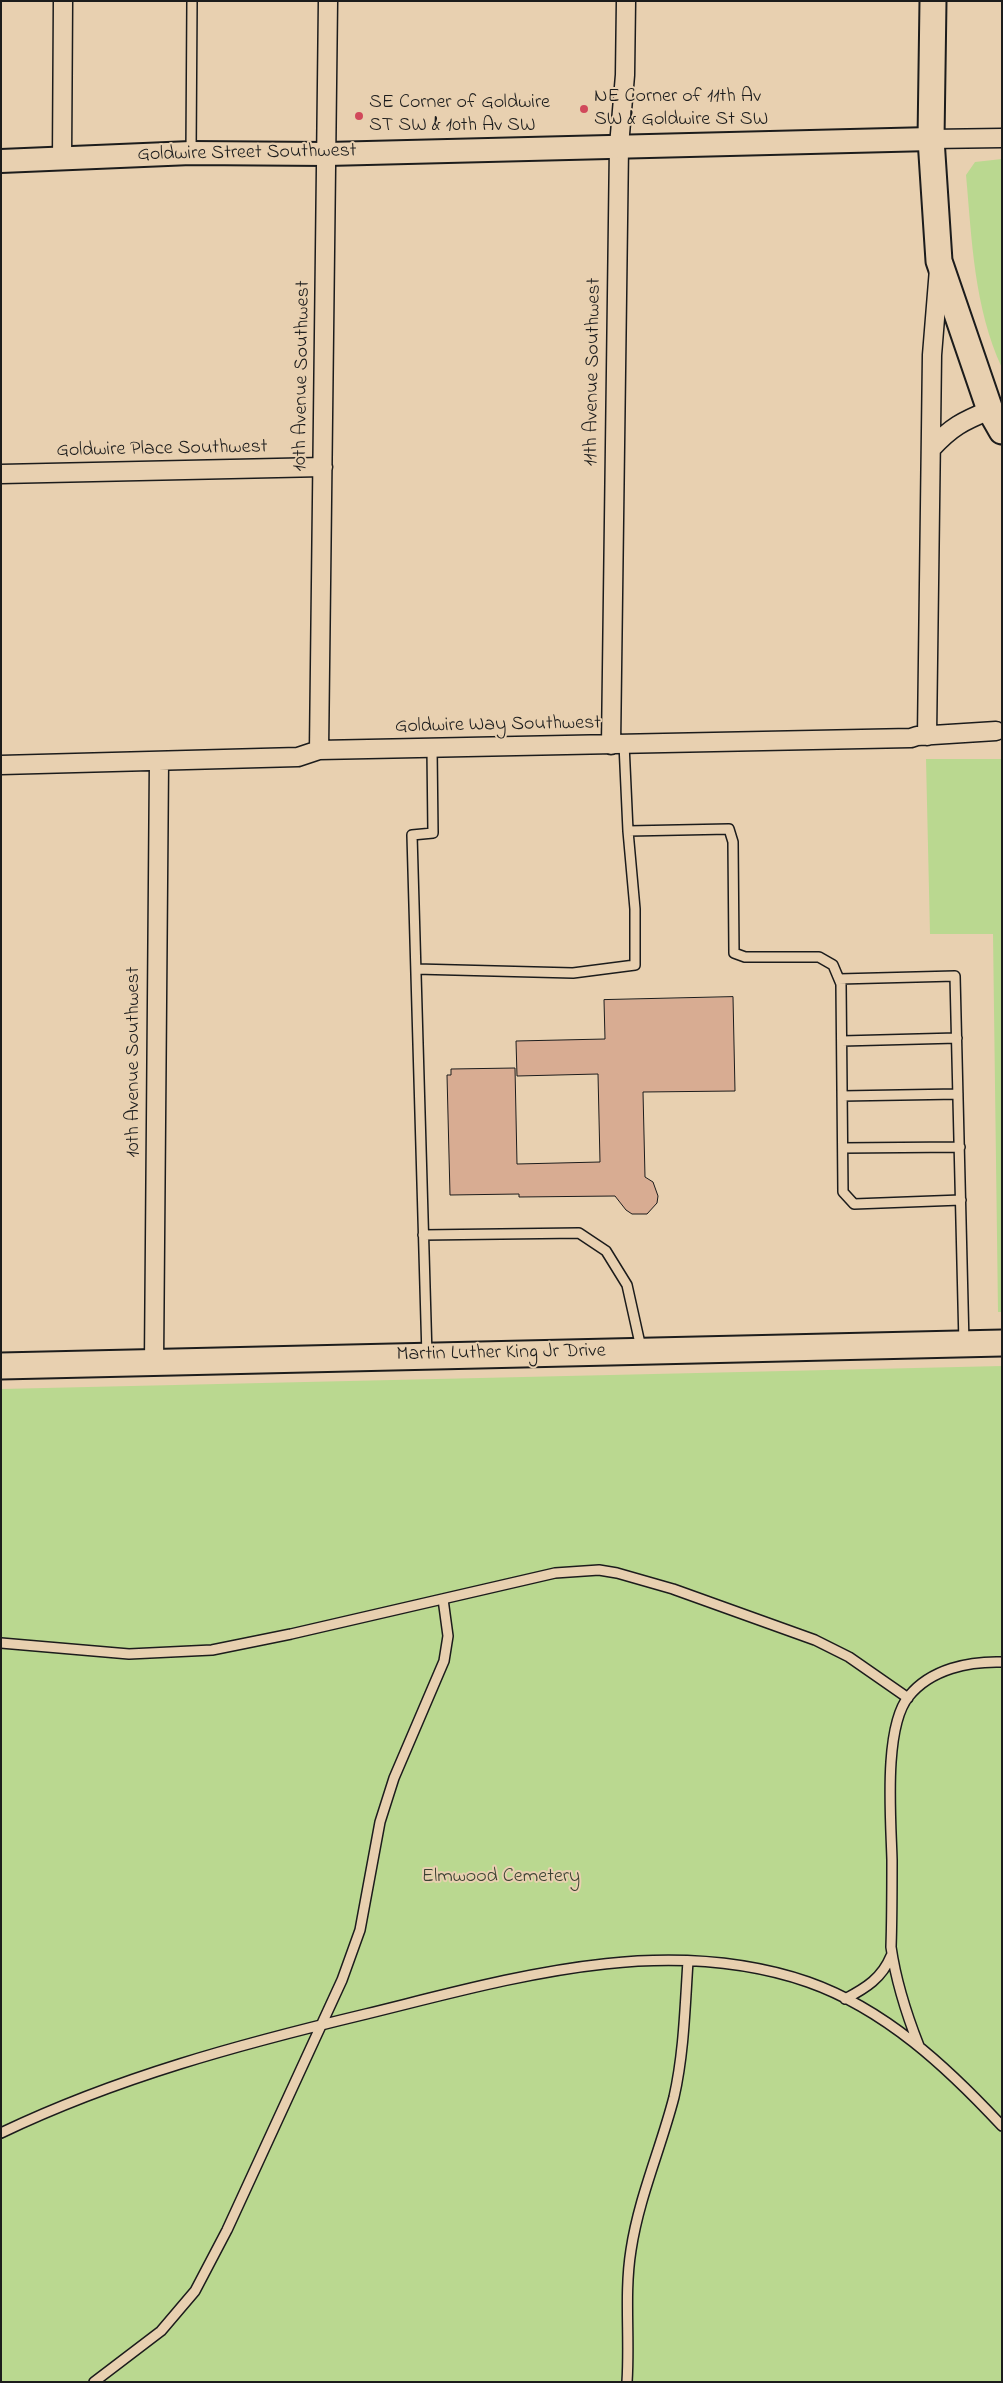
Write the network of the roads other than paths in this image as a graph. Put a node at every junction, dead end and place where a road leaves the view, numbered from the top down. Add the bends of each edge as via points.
1 (63, 1) edge
2 (192, 1) edge
3 (328, 1) edge
4 (626, 1) edge
5 (933, 1) edge
6 (1002, 138) edge
7 (932, 139) junction
8 (619, 146) junction
9 (191, 153) junction
10 (327, 154) junction
11 (62, 160) junction
12 (1, 161) edge
13 (939, 261) junction
14 (996, 421) edge
15 (931, 449) junction
16 (323, 468) junction
17 (1, 474) edge
18 (996, 731) dead end
19 (927, 736) junction
20 (617, 744) junction
21 (432, 749) junction
22 (319, 750) junction
23 (158, 762) junction
24 (1, 765) edge
25 (628, 831) junction
26 (416, 969) junction
27 (839, 979) junction
28 (957, 1038) junction
29 (842, 1041) junction
30 (958, 1094) junction
31 (842, 1096) junction
32 (843, 1148) junction
33 (960, 1148) junction
34 (961, 1200) junction
35 (423, 1235) junction
36 (1002, 1343) edge
37 (964, 1344) junction
38 (642, 1351) junction
39 (427, 1356) junction
40 (154, 1362) junction
41 (1, 1366) edge
42 (443, 1599) junction
43 (1, 1643) edge
44 (1002, 1662) edge
45 (908, 1698) junction
46 (892, 1954) junction
47 (688, 1962) junction
48 (846, 1998) junction
49 (320, 2025) junction
50 (919, 2047) junction
51 (1002, 2126) edge
52 (1, 2133) edge
53 (94, 2382) edge
54 (627, 2382) edge

1 - 11 street
2 - 9 lane
3 - 10 street, 10th Avenue Southwest
4 - 8 street, 11th Avenue Southwest via 625,75
5 - 7 main road
6 - 7 street, Goldwire Street Southwest
7 - 8 street, Goldwire Street Southwest
7 - 13 main road
8 - 10 street, Goldwire Street Southwest
8 - 20 street, 11th Avenue Southwest
9 - 10 street, Goldwire Street Southwest
9 - 11 street, Goldwire Street Southwest
10 - 16 street, 10th Avenue Southwest
11 - 12 street, Goldwire Street Southwest
13 - 14 main road
13 - 15 street via 932,355
14 - 15 street via 960,422
15 - 19 street
16 - 17 street, Goldwire Place Southwest
16 - 22 street, 10th Avenue Southwest
18 - 19 street, Goldwire Way Southwest
19 - 20 street, Goldwire Way Southwest
20 - 21 street, Goldwire Way Southwest
20 - 25 lane
21 - 22 street, Goldwire Way Southwest
21 - 26 lane via 433,832 412,835
22 - 23 street, Goldwire Way Southwest via 298,758
23 - 24 street, Goldwire Way Southwest
23 - 40 street, 10th Avenue Southwest
25 - 26 lane via 635,909 635,965 573,972
25 - 27 lane via 729,829 733,842 734,953 745,957 819,957 833,965
26 - 35 lane
27 - 28 lane via 955,976
27 - 29 lane
28 - 29 lane
28 - 30 lane
29 - 31 lane
30 - 31 lane
30 - 33 lane
31 - 32 lane
32 - 33 lane
32 - 34 lane via 843,1192 854,1204
33 - 34 lane
34 - 37 lane
35 - 38 lane via 579,1233 606,1251 627,1285
35 - 39 lane
36 - 37 main road, Martin Luther King Jr Drive
37 - 38 main road, Martin Luther King Jr Drive
38 - 39 main road, Martin Luther King Jr Drive
39 - 40 main road, Martin Luther King Jr Drive
40 - 41 main road, Martin Luther King Jr Drive
42 - 43 lane via 212,1650 128,1654
42 - 45 lane via 555,1573 599,1570 617,1573 673,1589 815,1640 849,1657
42 - 49 lane via 448,1636 444,1661 394,1778 380,1822 354,1951
44 - 45 lane via 970,1663 951,1668 932,1678
45 - 46 lane via 896,1725 893,1747
46 - 48 lane via 886,1969 876,1980
46 - 50 lane via 899,1991
47 - 48 lane via 752,1967 810,1982
47 - 49 lane via 621,1962 552,1970
47 - 54 lane via 674,2094 637,2219 630,2257 626,2301
48 - 50 lane
49 - 52 lane via 138,2076
49 - 53 lane via 227,2230 195,2291 161,2331
50 - 51 lane

